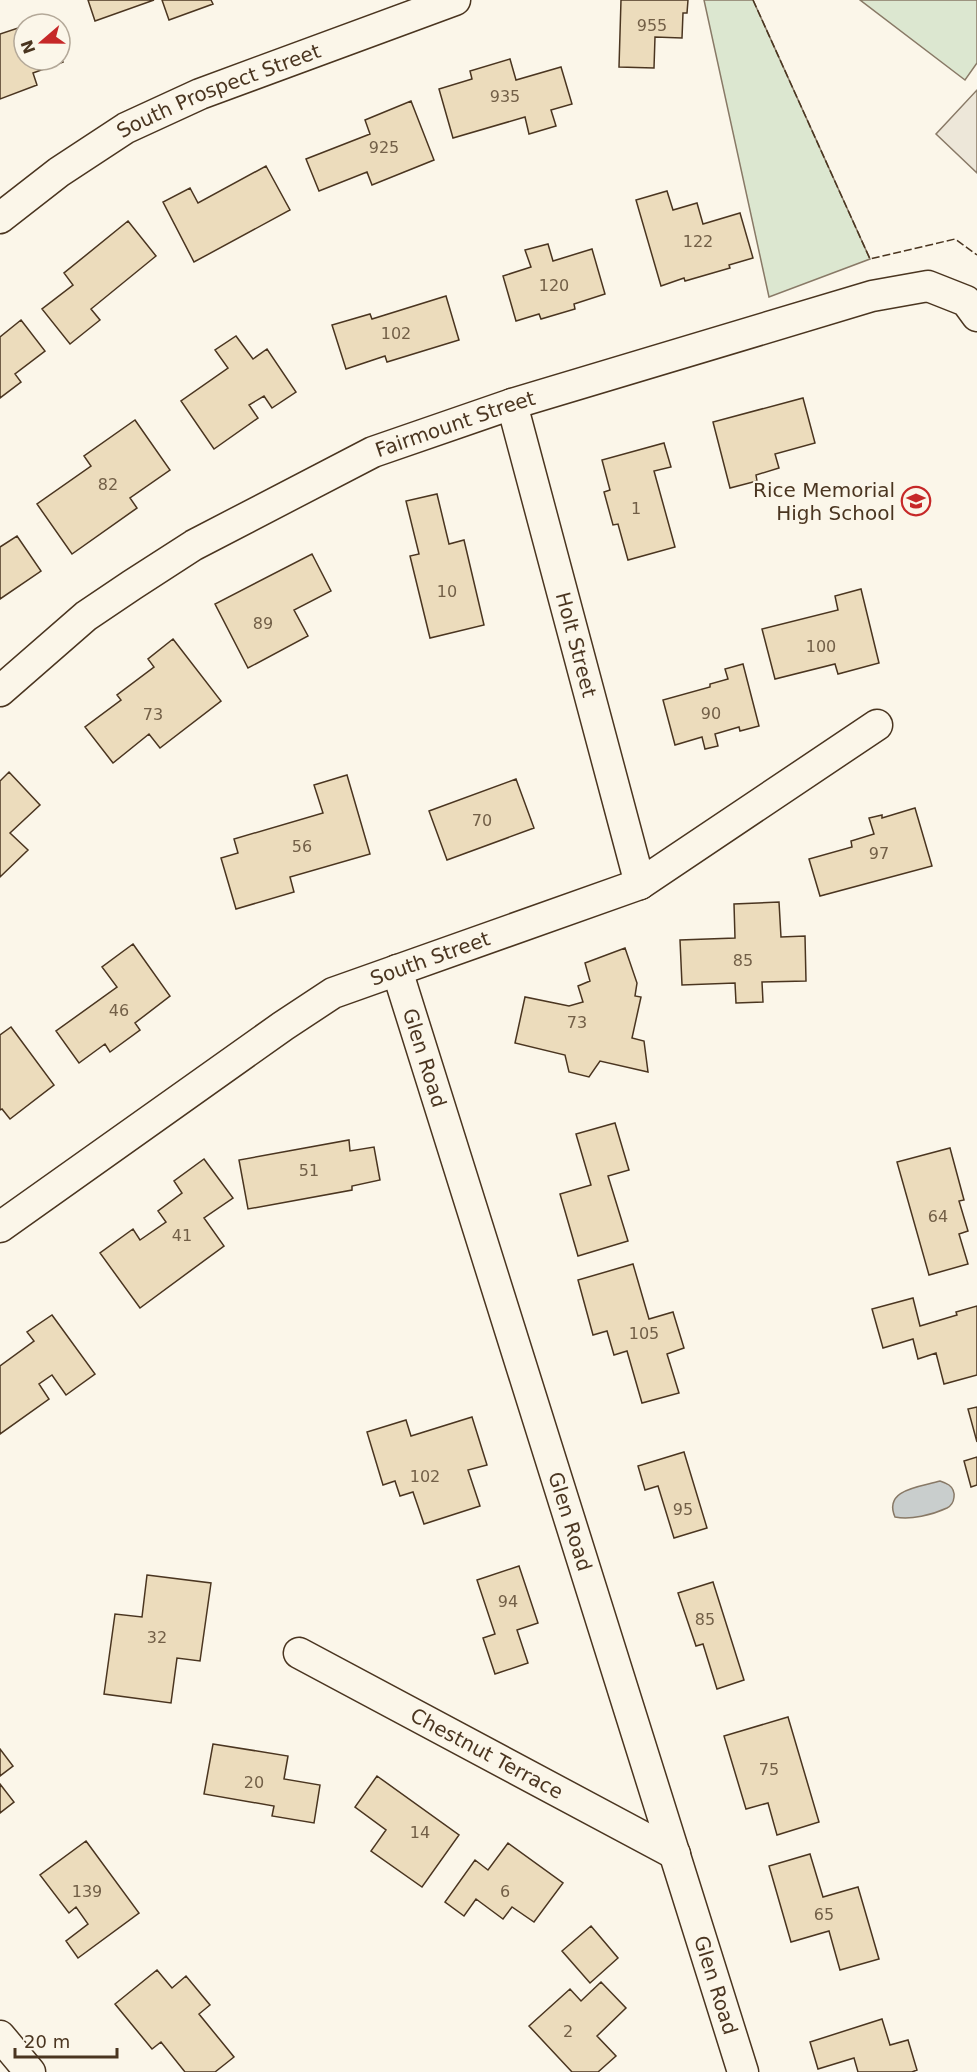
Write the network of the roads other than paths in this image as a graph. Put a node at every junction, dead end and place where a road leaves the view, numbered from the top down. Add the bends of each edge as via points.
1 (455, 0) edge
2 (0, 218) edge
3 (972, 308) edge
4 (512, 404) junction
5 (0, 691) edge
6 (877, 725) dead end
7 (640, 884) junction
8 (397, 970) junction
9 (0, 1227) edge
10 (299, 1653) dead end
11 (675, 1854) junction
12 (0, 2036) edge
13 (30, 2072) edge
14 (743, 2072) edge

1 - 2 street, South Prospect Street via 200,94 126,128 59,172
3 - 4 street, Fairmount Street via 928,285 872,296
4 - 5 street, Fairmount Street via 374,452 194,545 86,616
4 - 7 street, Holt Street
6 - 7 street, South Street
7 - 8 street, South Street
8 - 9 street, South Street via 333,993
8 - 11 street, Glen Road
10 - 11 street, Chestnut Terrace
11 - 14 street, Glen Road
12 - 13 street

